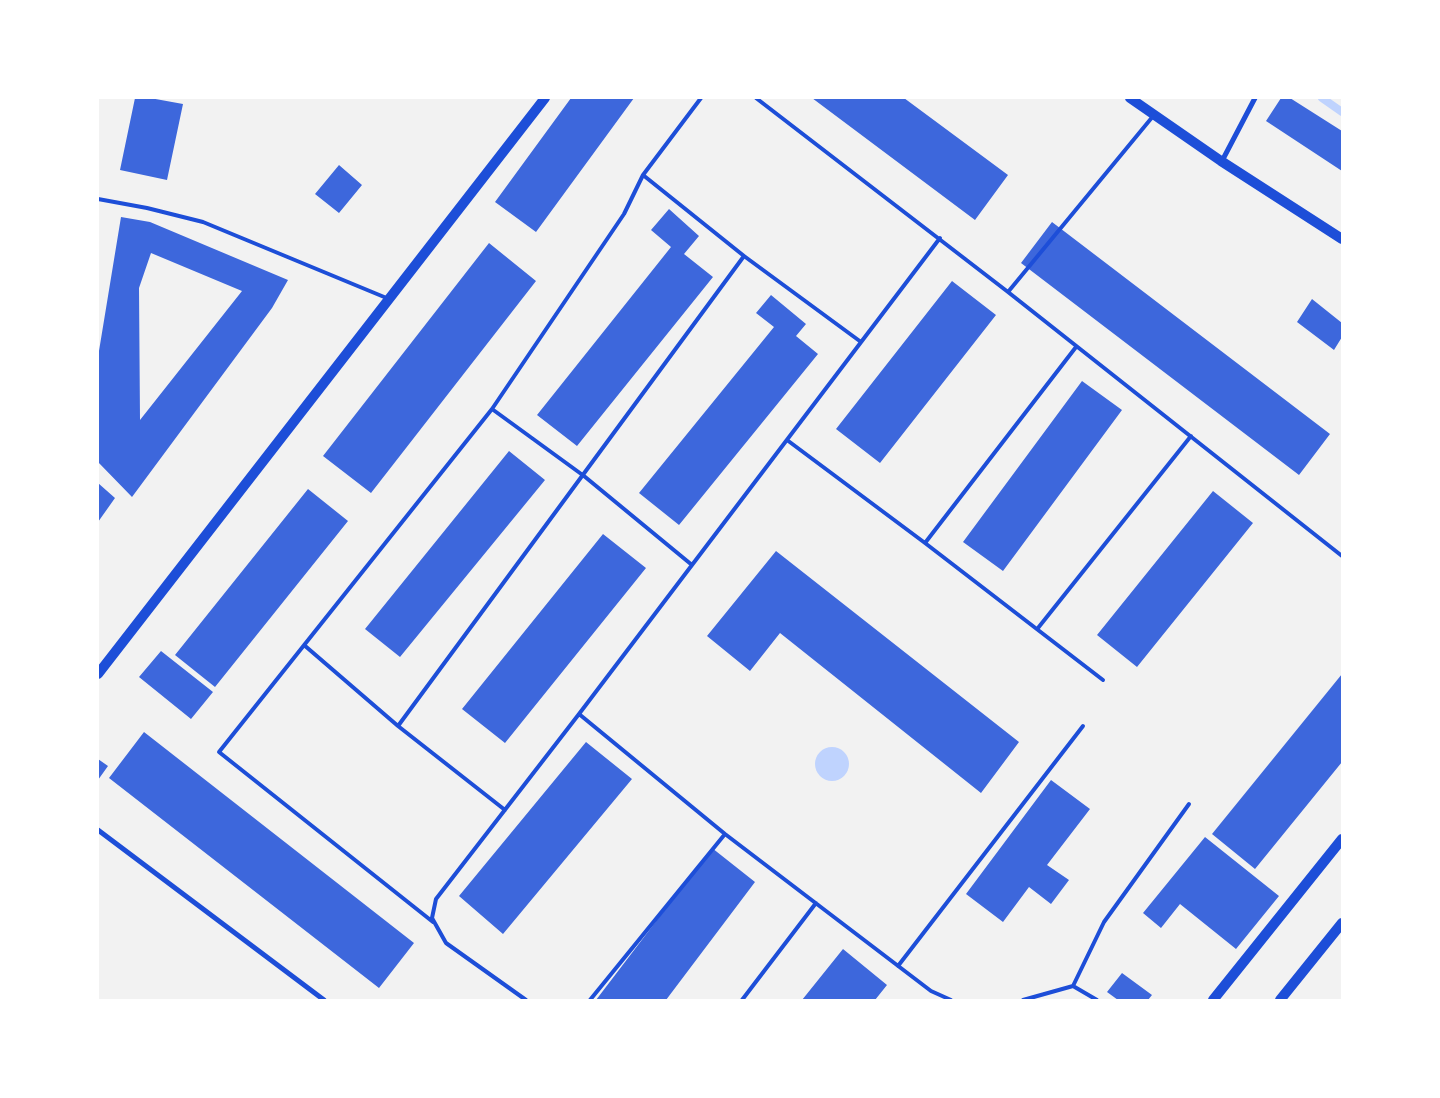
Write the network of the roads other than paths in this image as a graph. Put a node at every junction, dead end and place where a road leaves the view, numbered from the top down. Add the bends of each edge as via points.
1 (545, 98) edge
2 (701, 98) edge
3 (756, 98) edge
4 (1130, 98) edge
5 (1255, 98) edge
6 (1154, 115) junction
7 (1221, 161) junction
8 (643, 175) junction
9 (98, 199) edge
10 (940, 238) junction
11 (1342, 239) edge
12 (744, 256) junction
13 (1008, 292) junction
14 (389, 299) junction
15 (861, 342) junction
16 (1076, 347) junction
17 (492, 409) junction
18 (1191, 436) junction
19 (787, 440) junction
20 (584, 476) junction
21 (925, 543) junction
22 (1342, 556) edge
23 (692, 565) junction
24 (1038, 628) junction
25 (304, 645) junction
26 (98, 674) edge
27 (1103, 680) dead end
28 (579, 714) junction
29 (398, 726) junction
30 (1083, 726) dead end
31 (1189, 804) dead end
32 (505, 810) junction
33 (98, 830) edge
34 (725, 834) junction
35 (1342, 839) edge
36 (816, 903) junction
37 (1342, 923) edge
38 (435, 924) junction
39 (898, 966) junction
40 (1073, 986) junction
41 (941, 996) junction
42 (324, 1000) edge
43 (526, 1000) edge
44 (590, 1000) edge
45 (742, 1000) edge
46 (937, 1000) edge
47 (951, 1000) edge
48 (1023, 1000) edge
49 (1096, 1000) edge
50 (1214, 1000) edge
51 (1280, 1000) edge

1 - 14 main road
2 - 8 lane
3 - 10 lane
4 - 6 main road
5 - 7 street
6 - 7 main road
6 - 13 lane
7 - 11 main road
8 - 12 lane
8 - 17 lane via 624,214
9 - 14 lane via 204,222
10 - 13 lane
10 - 15 lane
12 - 15 lane
12 - 20 lane
13 - 16 lane
14 - 26 main road
15 - 19 lane
16 - 18 lane
16 - 21 lane
17 - 20 lane
17 - 25 lane
18 - 22 lane
18 - 24 lane
19 - 21 lane
19 - 23 lane
20 - 23 lane
20 - 29 lane
21 - 24 lane
23 - 28 lane
24 - 27 lane
25 - 29 lane
25 - 38 lane via 219,752
28 - 32 lane
28 - 34 lane
29 - 32 lane
30 - 39 lane
31 - 40 lane via 1104,922
32 - 38 lane via 436,899 432,918
33 - 42 street
34 - 36 lane
34 - 44 lane
35 - 50 main road
36 - 39 lane
36 - 45 lane
37 - 51 main road
38 - 43 lane via 446,943
39 - 41 lane
40 - 48 lane
40 - 49 lane
41 - 46 lane
41 - 47 lane

